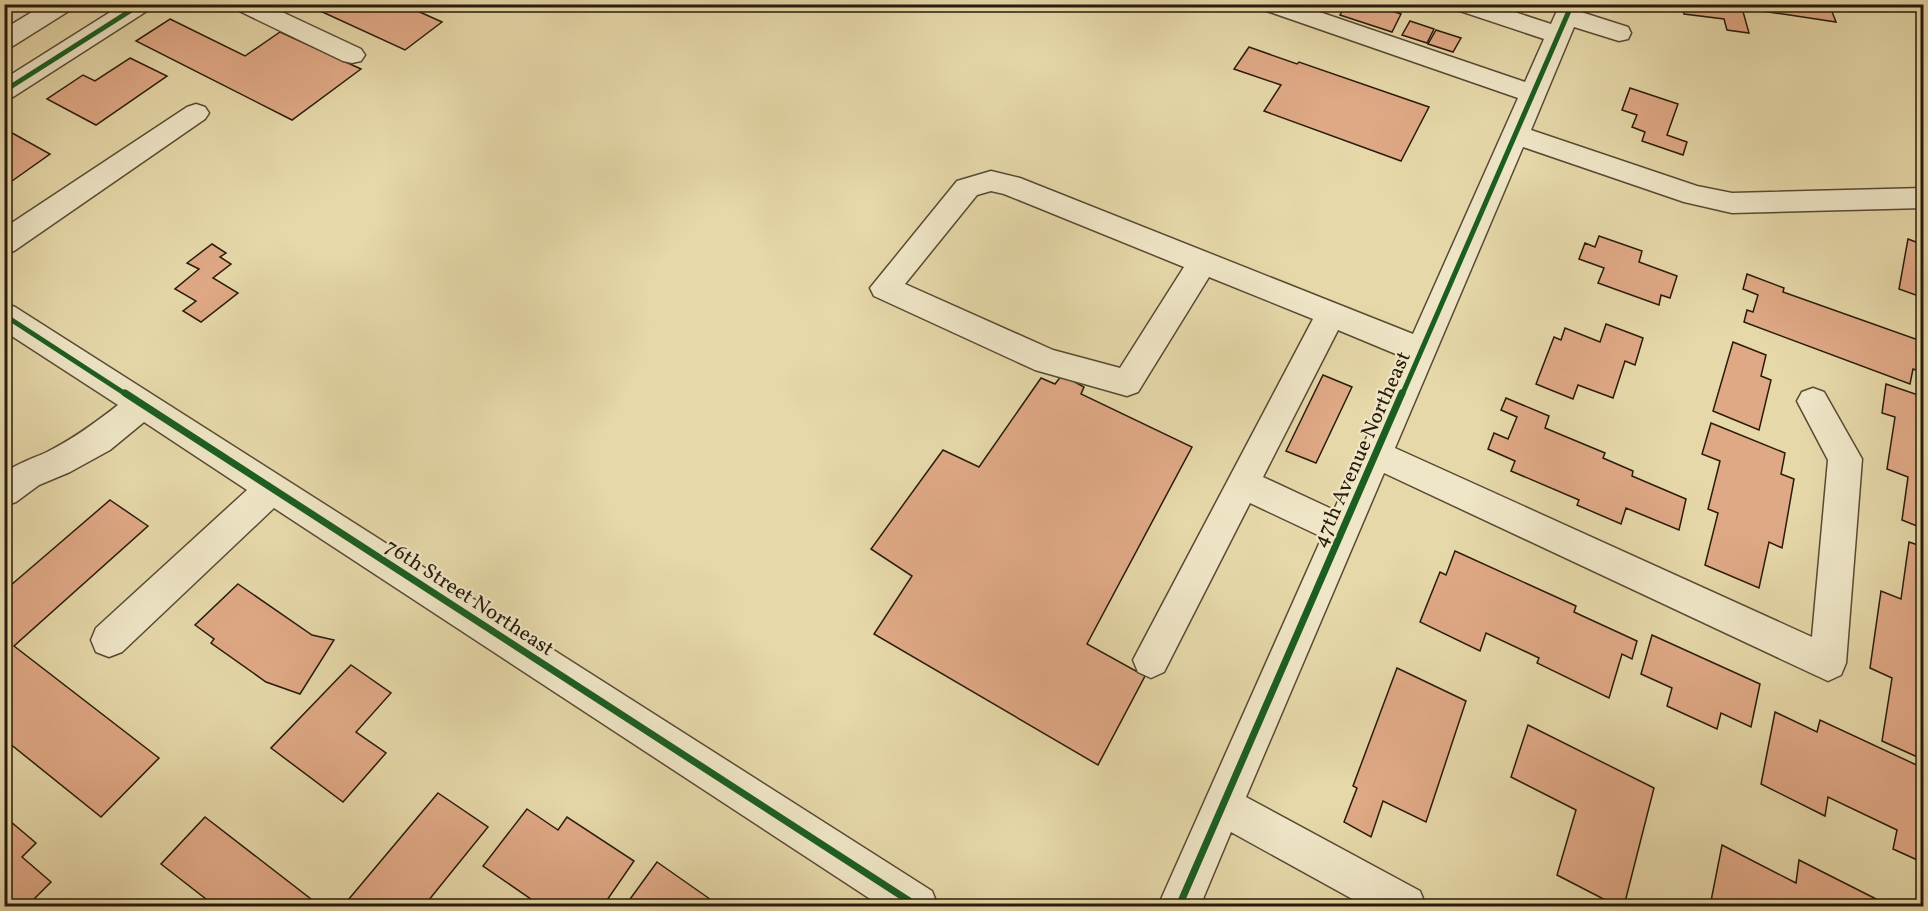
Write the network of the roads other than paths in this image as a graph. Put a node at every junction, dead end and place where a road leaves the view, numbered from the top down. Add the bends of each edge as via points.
1 (63, 4) edge
2 (141, 4) edge
3 (244, 4) edge
4 (1270, 4) edge
5 (1463, 4) edge
6 (1566, 19) edge
7 (1619, 33) dead end
8 (4, 40) edge
9 (352, 55) dead end
10 (4, 91) edge
11 (1533, 94) junction
12 (196, 113) dead end
13 (1515, 134) junction
14 (1923, 198) edge
15 (4, 243) edge
16 (1203, 262) junction
17 (1330, 314) junction
18 (4, 315) edge
19 (1421, 351) junction
20 (1813, 401) dead end
21 (143, 404) junction
22 (1376, 454) junction
23 (1243, 483) junction
24 (272, 488) junction
25 (4, 492) edge
26 (1343, 530) junction
27 (109, 640) dead end
28 (1151, 660) dead end
29 (1223, 806) junction
30 (917, 906) edge
31 (1179, 906) edge
32 (1405, 906) edge

1 - 8 street
2 - 10 street
3 - 9 street
4 - 11 street
5 - 6 street
6 - 7 street
6 - 11 street, 47th Avenue Northeast
11 - 13 street, 47th Avenue Northeast
12 - 15 street
13 - 14 street via 1694,195 1732,203
13 - 19 street, 47th Avenue Northeast
16 - 16 street via 1010,185 991,181 967,188 885,288 1046,361 1127,383
16 - 17 street
17 - 19 street
17 - 23 street
18 - 21 street, 76th Street Northeast
19 - 22 street, 47th Avenue Northeast
20 - 22 street via 1845,459 1828,663
21 - 24 street, 76th Street Northeast
21 - 25 street via 98,441 27,475
22 - 26 street, 47th Avenue Northeast
23 - 26 street
23 - 28 street
24 - 27 street
24 - 30 street, 76th Street Northeast
26 - 29 street, 47th Avenue Northeast
29 - 31 street, 47th Avenue Northeast
29 - 32 street

